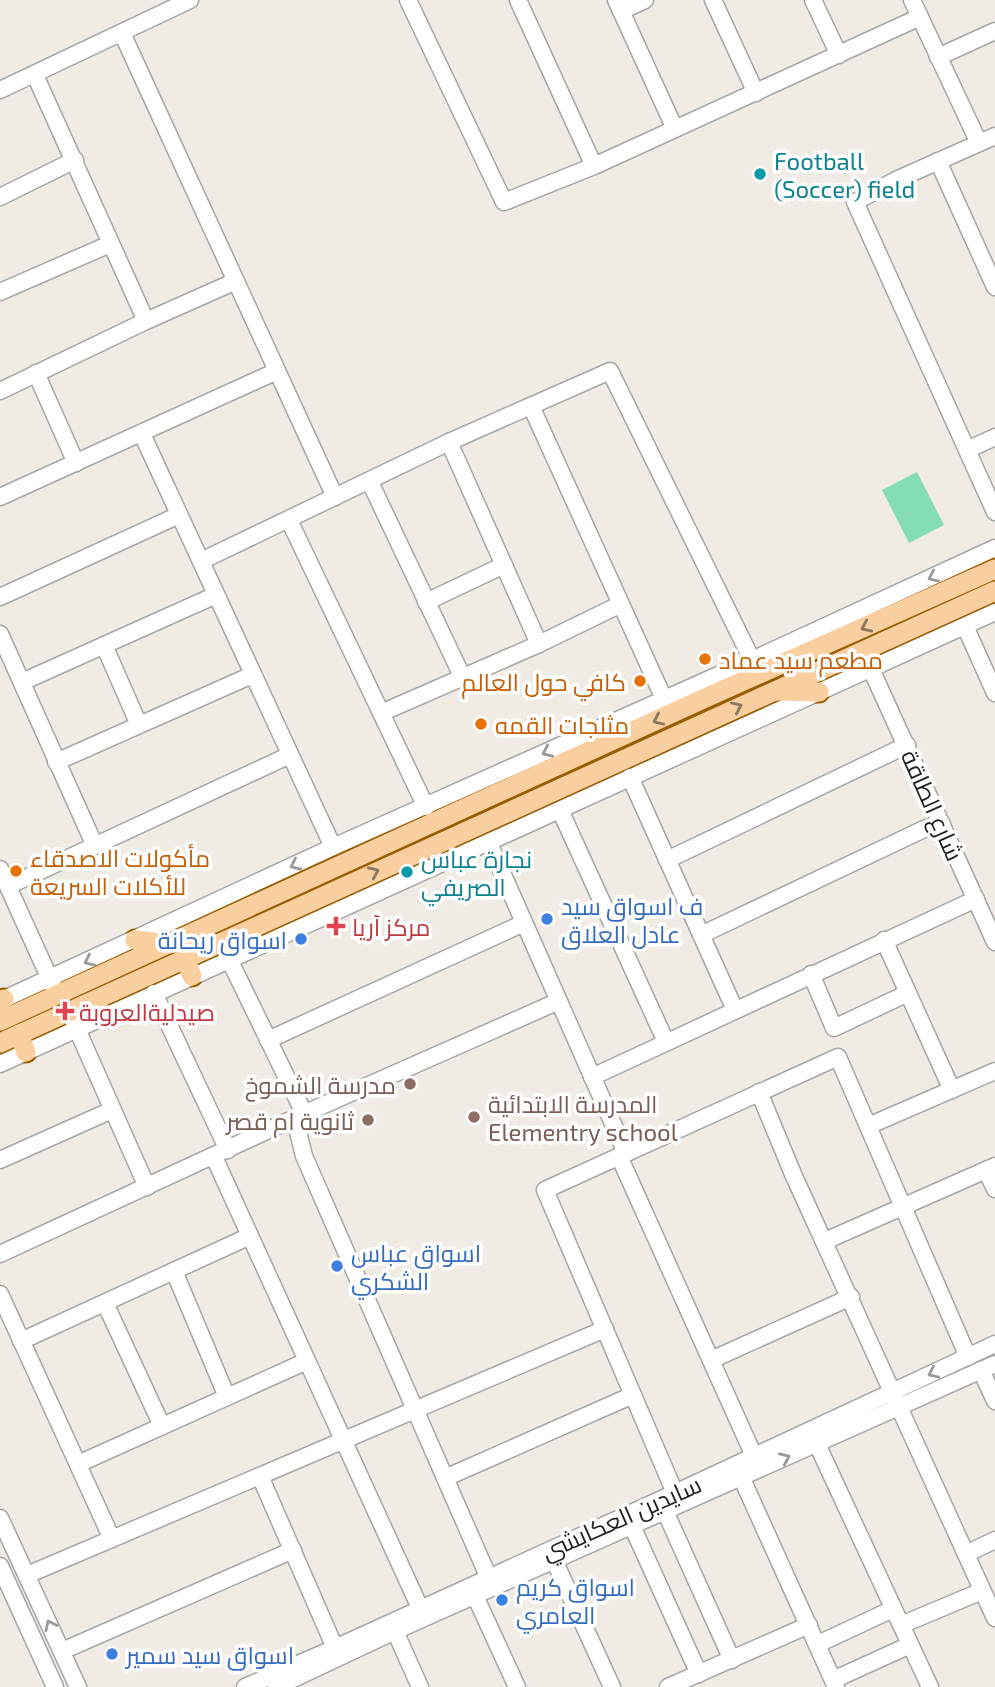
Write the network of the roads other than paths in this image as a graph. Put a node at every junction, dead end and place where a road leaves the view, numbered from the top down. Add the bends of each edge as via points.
1 (190, 0) edge
2 (408, 0) edge
3 (518, 0) edge
4 (645, 0) edge
5 (713, 0) edge
6 (813, 0) edge
7 (912, 0) edge
8 (618, 6) edge
9 (920, 17) junction
10 (995, 31) edge
11 (122, 33) junction
12 (839, 55) junction
13 (938, 57) junction
14 (35, 75) junction
15 (0, 90) edge
16 (756, 93) junction
17 (675, 129) junction
18 (995, 136) edge
19 (979, 143) junction
20 (75, 160) junction
21 (938, 162) junction
22 (594, 166) junction
23 (0, 197) edge
24 (110, 244) junction
25 (236, 281) junction
26 (995, 287) edge
27 (0, 292) edge
28 (146, 321) junction
29 (277, 371) junction
30 (36, 373) junction
31 (0, 390) edge
32 (531, 406) junction
33 (142, 434) junction
34 (995, 437) edge
35 (449, 442) junction
36 (967, 450) junction
37 (76, 463) junction
38 (370, 482) junction
39 (0, 497) edge
40 (335, 497) junction
41 (995, 512) edge
42 (179, 515) junction
43 (289, 520) junction
44 (995, 548) edge
45 (201, 561) junction
46 (504, 565) junction
47 (995, 569) edge
48 (995, 591) edge
49 (216, 595) junction
50 (0, 597) edge
51 (426, 602) junction
52 (621, 604) junction
53 (995, 612) edge
54 (965, 626) junction
55 (0, 634) edge
56 (538, 644) junction
57 (104, 645) junction
58 (752, 660) junction
59 (871, 669) junction
60 (252, 675) junction
61 (716, 675) junction
62 (462, 676) junction
63 (22, 682) junction
64 (773, 691) junction
65 (819, 692) junction
66 (995, 693) edge
67 (664, 699) junction
68 (703, 699) junction
69 (381, 713) junction
70 (139, 725) junction
71 (906, 745) junction
72 (289, 755) junction
73 (56, 762) junction
74 (630, 777) junction
75 (560, 810) junction
76 (432, 814) junction
77 (942, 824) junction
78 (408, 835) junction
79 (450, 838) junction
80 (489, 843) junction
81 (95, 846) junction
82 (333, 847) junction
83 (418, 852) junction
84 (667, 860) junction
85 (0, 869) edge
86 (8, 886) junction
87 (976, 899) junction
88 (989, 915) edge
89 (524, 923) junction
90 (701, 935) junction
91 (135, 940) junction
92 (884, 940) junction
93 (995, 942) edge
94 (170, 944) junction
95 (229, 959) junction
96 (189, 967) junction
97 (811, 974) junction
98 (54, 987) junction
99 (154, 993) junction
100 (908, 993) junction
101 (559, 1001) junction
102 (1, 1002) edge
103 (735, 1010) junction
104 (73, 1020) junction
105 (0, 1021) edge
106 (268, 1040) junction
107 (666, 1042) junction
108 (0, 1043) edge
109 (23, 1043) junction
110 (0, 1064) edge
111 (995, 1071) edge
112 (592, 1077) junction
113 (952, 1090) junction
114 (759, 1092) junction
115 (112, 1110) junction
116 (301, 1115) junction
117 (867, 1126) junction
118 (221, 1153) junction
119 (623, 1155) junction
120 (0, 1160) edge
121 (991, 1168) edge
122 (147, 1187) junction
123 (995, 1189) edge
124 (902, 1207) junction
125 (250, 1237) junction
126 (825, 1241) junction
127 (0, 1254) edge
128 (174, 1271) junction
129 (0, 1294) edge
130 (850, 1297) junction
131 (104, 1303) junction
132 (604, 1329) junction
133 (21, 1341) junction
134 (995, 1344) edge
135 (968, 1357) junction
136 (711, 1360) junction
137 (307, 1361) junction
138 (988, 1367) edge
139 (892, 1391) junction
140 (633, 1395) junction
141 (228, 1397) junction
142 (995, 1401) edge
143 (899, 1406) junction
144 (415, 1410) junction
145 (162, 1426) junction
146 (342, 1441) junction
147 (817, 1444) junction
148 (754, 1456) junction
149 (78, 1464) junction
150 (739, 1471) junction
151 (260, 1476) junction
152 (445, 1478) junction
153 (675, 1493) junction
154 (665, 1511) junction
155 (1, 1522) edge
156 (632, 1526) junction
157 (112, 1539) junction
158 (995, 1540) edge
159 (574, 1545) junction
160 (293, 1550) junction
161 (966, 1554) junction
162 (19, 1559) junction
163 (554, 1560) junction
164 (1, 1568) edge
165 (27, 1575) junction
166 (488, 1576) junction
167 (472, 1590) junction
168 (982, 1591) junction
169 (420, 1608) junction
170 (893, 1608) junction
171 (995, 1618) edge
172 (809, 1625) junction
173 (901, 1625) junction
174 (395, 1631) junction
175 (818, 1644) junction
176 (910, 1645) junction
177 (335, 1648) junction
178 (62, 1651) junction
179 (732, 1660) junction
180 (698, 1674) junction
181 (835, 1683) edge
182 (55, 1687) edge
183 (78, 1687) edge
184 (245, 1687) edge
185 (276, 1687) edge
186 (420, 1687) edge
187 (517, 1687) edge
188 (612, 1687) edge
189 (668, 1687) edge
190 (930, 1687) edge

1 - 11 street
2 - 22 street via 504,202
3 - 22 street
4 - 8 street
5 - 16 street
6 - 12 street
7 - 9 street
8 - 17 street
9 - 12 street
9 - 13 street
10 - 13 street
11 - 14 street
11 - 25 street
12 - 16 street
13 - 19 street
14 - 15 street
14 - 20 street
16 - 17 street
17 - 22 street
18 - 19 street
19 - 21 street
20 - 23 street
20 - 24 street
21 - 26 street
21 - 36 street via 855,202
24 - 27 street
24 - 28 street
25 - 28 street
25 - 29 street
28 - 30 street
29 - 33 street
29 - 40 street
30 - 31 street
30 - 37 street
32 - 35 street
32 - 52 street
32 - 58 street via 610,371
33 - 37 street
33 - 42 street
34 - 36 street
35 - 38 street
35 - 46 street
36 - 41 street
37 - 39 street
38 - 40 street
38 - 51 street
40 - 43 street
42 - 45 street
42 - 50 street
43 - 45 street
43 - 69 street
44 -> 58 street
45 - 49 street
46 - 51 street
46 - 56 street
47 -> 68 main road
48 - 64 main road
49 - 57 street
49 - 60 street
51 - 62 street
52 - 56 street
52 - 67 street
53 - 54 street
54 - 59 street
54 - 66 street
55 - 63 street
56 - 62 street
57 - 63 street
57 - 70 street
58 - 61 street
59 - 65 street
59 - 71 street, شارع الطاقة
60 - 70 street
60 - 72 street
61 - 67 street
61 - 68 main road
62 - 69 street
63 - 73 street
64 - 65 main road
79 -> 64 main road
65 - 74 street
67 -> 76 street
68 -> 76 main road
69 - 76 street
70 - 73 street
71 - 77 street, شارع الطاقة
71 - 84 street
72 - 81 street
72 - 82 street
73 - 81 street
74 - 75 street
74 - 84 street
75 - 80 street
75 - 107 street
76 - 78 main road
76 - 79 main road via 440,832
76 - 82 street
77 - 87 street, شارع الطاقة
77 - 90 street
78 - 83 main road via 418,841
78 - 94 main road
79 - 83 main road
80 - 89 street
80 - 95 street
81 - 86 street
82 -> 91 street
96 -> 83 main road
84 - 90 street
85 - 86 street
86 - 98 street
87 - 88 street, شارع الطاقة
87 - 92 street
88 - 93 street, شارع الطاقة
89 - 101 street
89 - 106 street
90 - 103 street
91 - 94 main road
91 -> 98 street
92 - 97 street
92 - 100 street
94 - 98 main road
95 - 96 street
95 - 106 street
96 - 99 street
96 - 104 main road
97 - 100 street via 834,1028
97 - 103 street
98 - 102 street
98 - 105 main road
99 - 104 street
99 - 118 street
100 - 113 street
101 - 112 street
101 - 116 street
103 - 107 street
104 - 109 main road
104 - 115 street
106 - 116 street
107 - 112 street
108 - 109 main road
109 - 110 street
111 - 113 street
112 - 119 street
113 - 117 street
114 - 117 street via 838,1057
114 - 119 street
114 - 126 street
115 - 120 street
115 - 122 street
116 - 118 street
116 - 144 street via 297,1128 303,1156
117 - 124 street
118 - 122 street
118 - 125 street
119 - 132 street via 545,1190
119 - 136 street
121 - 123 street
121 - 124 street
122 - 127 street
124 - 126 street
124 - 135 street
125 - 128 street
125 - 137 street
126 - 130 street
128 - 131 street
128 - 141 street
129 - 133 street
130 - 136 street
130 - 139 street
131 - 133 street
131 - 145 street
132 - 140 street
132 - 144 street
133 - 149 street
134 - 135 street, سايدين العكايشي
135 -> 139 street, سايدين العكايشي
136 - 148 street
137 - 141 street
137 - 146 street
138 - 142 street
138 - 143 street, سايدين العكايشي
139 - 143 street
139 - 148 street, سايدين العكايشي
140 - 152 street
140 - 153 street
141 - 145 street
143 - 147 street, سايدين العكايشي
143 - 161 street
144 - 146 street
144 - 152 street
145 - 149 street
146 - 151 street
146 - 169 street
150 -> 147 street, سايدين العكايشي
147 - 170 street
148 - 150 street, سايدين العكايشي
149 - 157 street
150 - 153 street, سايدين العكايشي
150 - 154 street, سايدين العكايشي
150 - 172 street
151 - 157 street
151 - 160 street
152 - 166 street
153 - 159 street, سايدين العكايشي
154 - 156 street, سايدين العكايشي
154 - 179 street
155 - 162 street
156 - 159 street, سايدين العكايشي
156 - 180 street
157 - 165 street
158 - 161 street
159 - 163 street, سايدين العكايشي
159 - 166 street, سايدين العكايشي
160 - 177 street
160 - 178 street
161 - 168 street
162 - 164 street via 9,1560
162 - 165 street
163 - 167 street, سايدين العكايشي
163 - 188 street
164 - 182 street
178 -> 165 street
166 - 167 street, سايدين العكايشي
167 - 169 street, سايدين العكايشي
167 - 174 street, سايدين العكايشي
167 - 187 street
168 - 171 street
168 - 173 street
169 - 177 street, سايدين العكايشي
170 - 173 street
170 - 175 street
172 - 175 street
172 - 179 street
173 - 176 street
174 - 185 street, سايدين العكايشي
174 - 186 street
175 - 181 street
176 - 181 street
176 - 190 street
177 - 184 street, سايدين العكايشي
178 - 183 street
179 - 180 street
180 - 189 street

